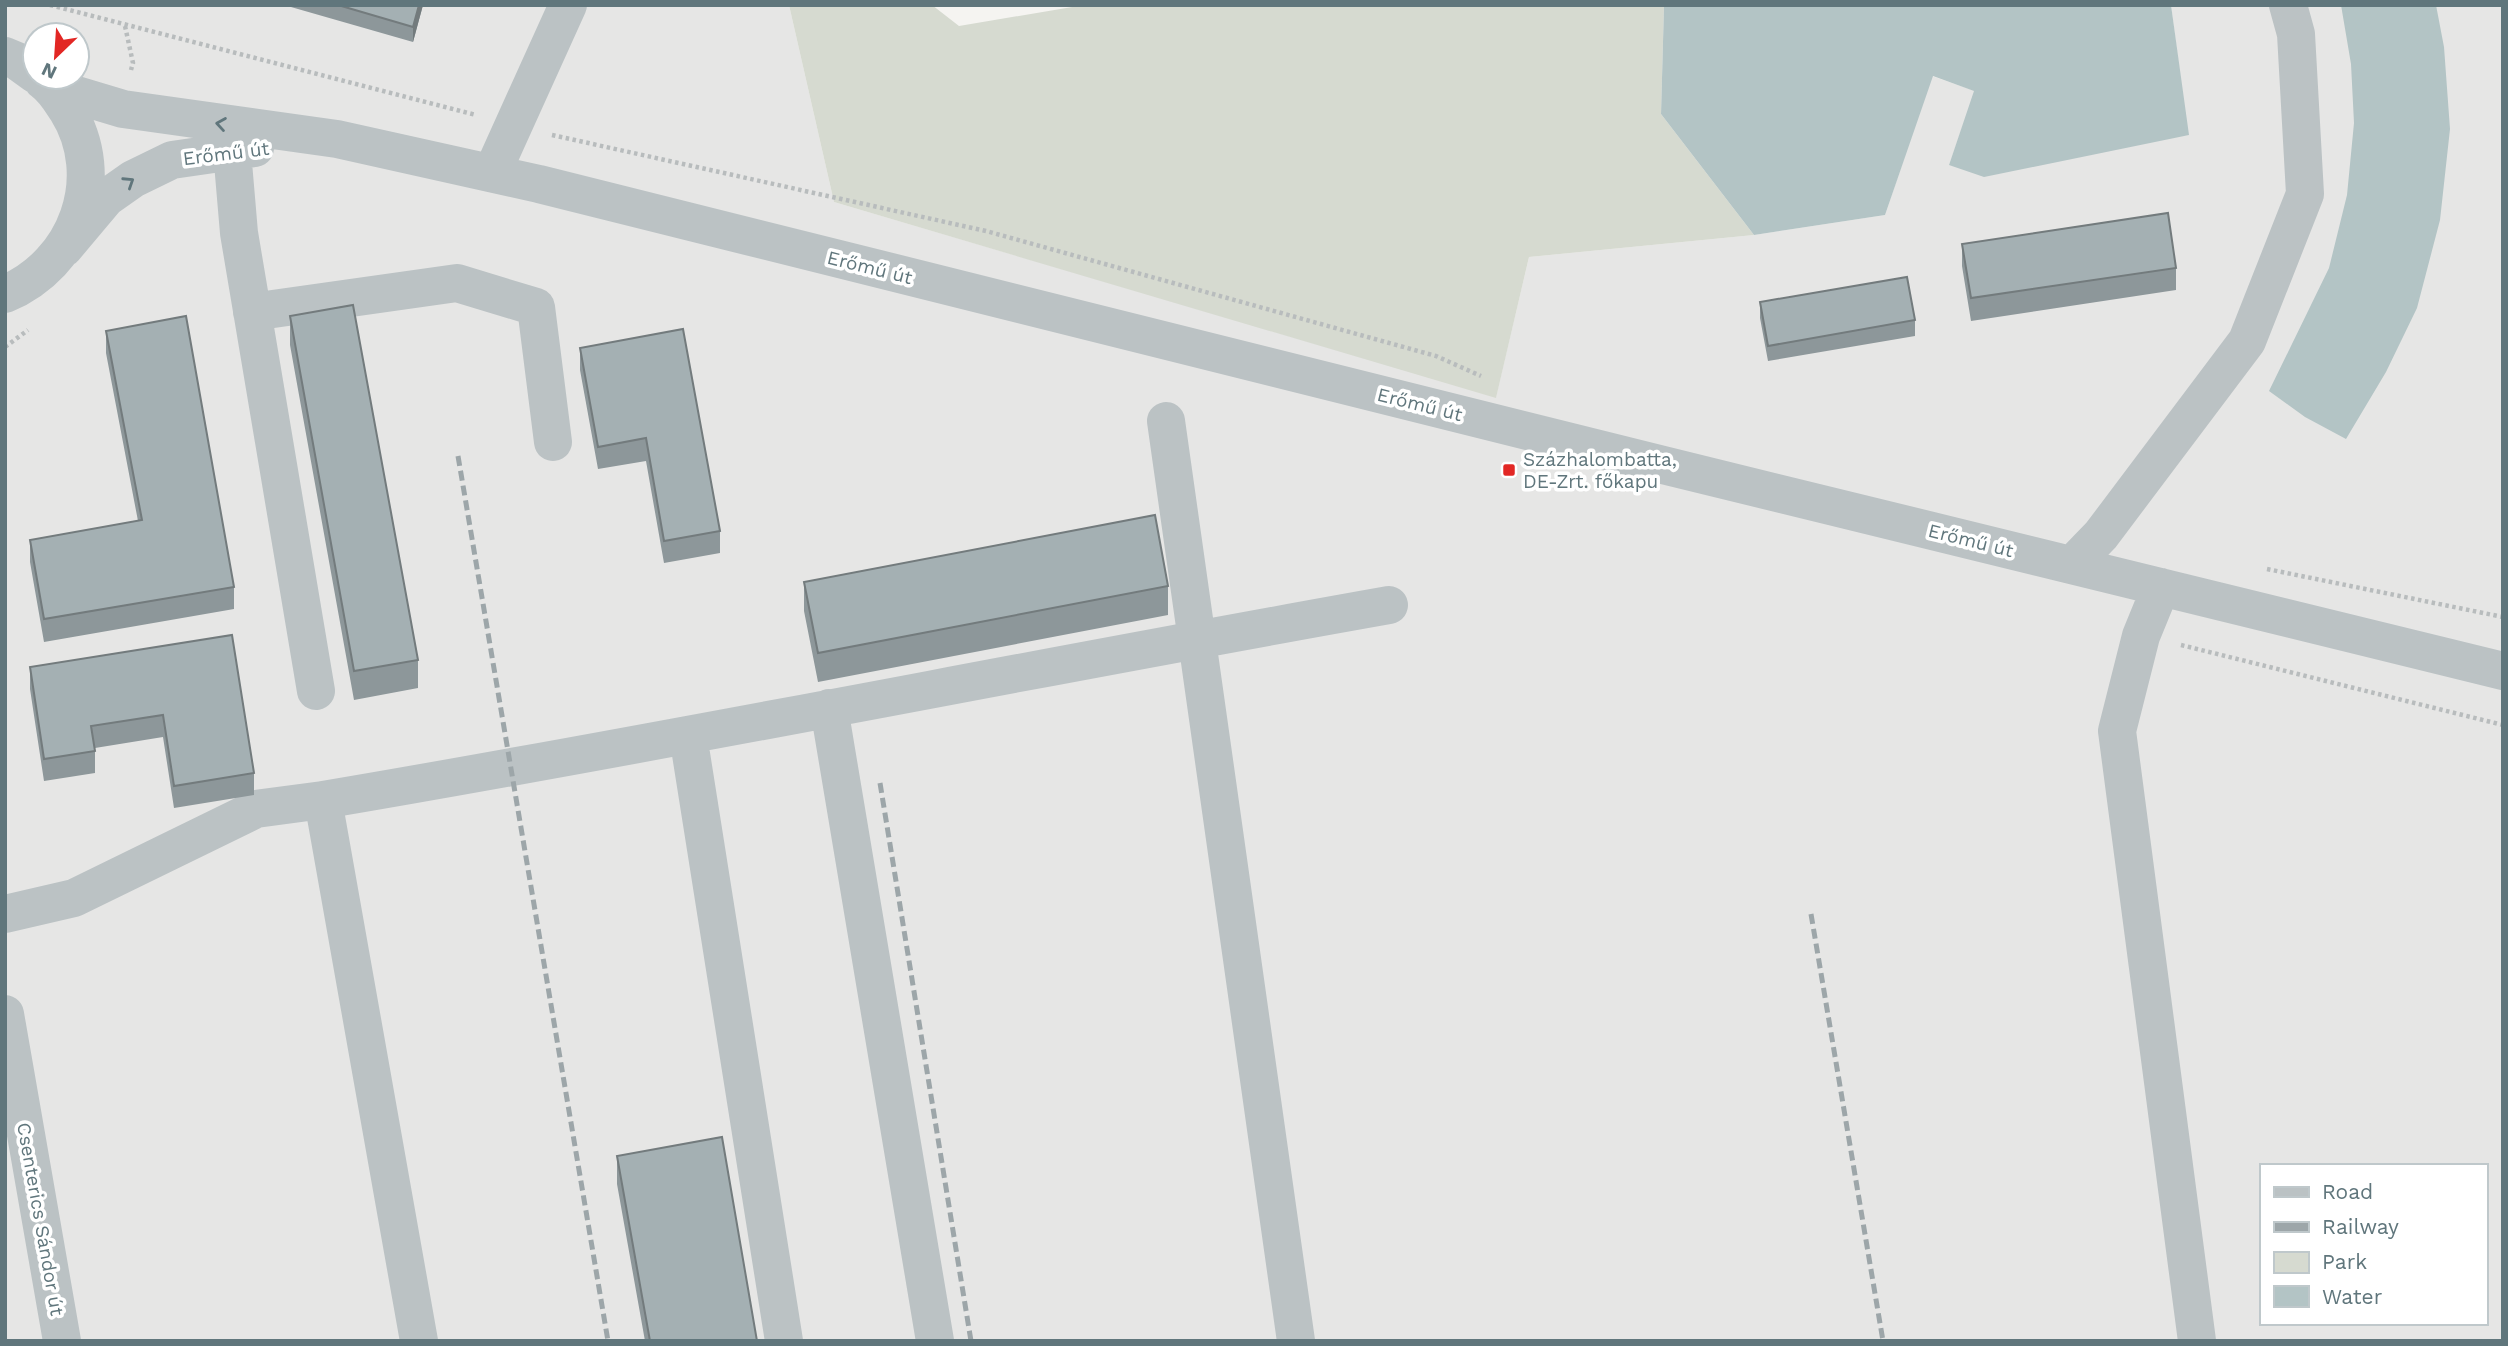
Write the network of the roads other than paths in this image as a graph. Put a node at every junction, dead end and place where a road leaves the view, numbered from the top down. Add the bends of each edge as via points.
1 (568, 5) edge
2 (2288, 5) edge
3 (5, 56) edge
4 (21, 64) edge
5 (50, 91) edge
6 (73, 91) edge
7 (337, 139) junction
8 (232, 151) junction
9 (492, 173) junction
10 (64, 248) junction
11 (6, 295) edge
12 (252, 312) junction
13 (1166, 421) dead end
14 (554, 442) dead end
15 (2072, 565) junction
16 (2161, 587) junction
17 (1389, 605) dead end
18 (1197, 639) junction
19 (2503, 671) edge
20 (316, 691) dead end
21 (829, 708) junction
22 (688, 735) junction
23 (323, 800) junction
24 (5, 914) edge
25 (5, 1014) edge
26 (62, 1341) edge
27 (419, 1341) edge
28 (784, 1341) edge
29 (935, 1341) edge
30 (1296, 1341) edge
31 (2197, 1341) edge

1 - 9 street
2 - 15 street via 2297,34 2305,194 2247,341 2101,535
3 - 4 street
5 - 10 street via 77,126 87,169 83,207
7 -> 6 street, Erőmű út via 123,109
7 - 8 street, Erőmű út
7 - 9 street, Erőmű út
10 -> 8 street, Erőmű út via 106,198 133,179 172,160
8 - 12 street
9 - 15 street, Erőmű út
10 - 11 street, Erőmű út via 33,279
12 - 14 street via 457,283 536,307
12 - 20 street
13 - 18 street
15 - 16 street, Erőmű út
16 - 19 street, Erőmű út
16 - 31 street via 2141,635 2117,731
17 - 18 street
18 - 21 street
18 - 30 street
21 - 22 street
21 - 29 street
22 - 23 street
22 - 28 street
23 - 24 street via 256,809 74,898
23 - 27 street
25 - 26 street, Csenterics Sándor út

